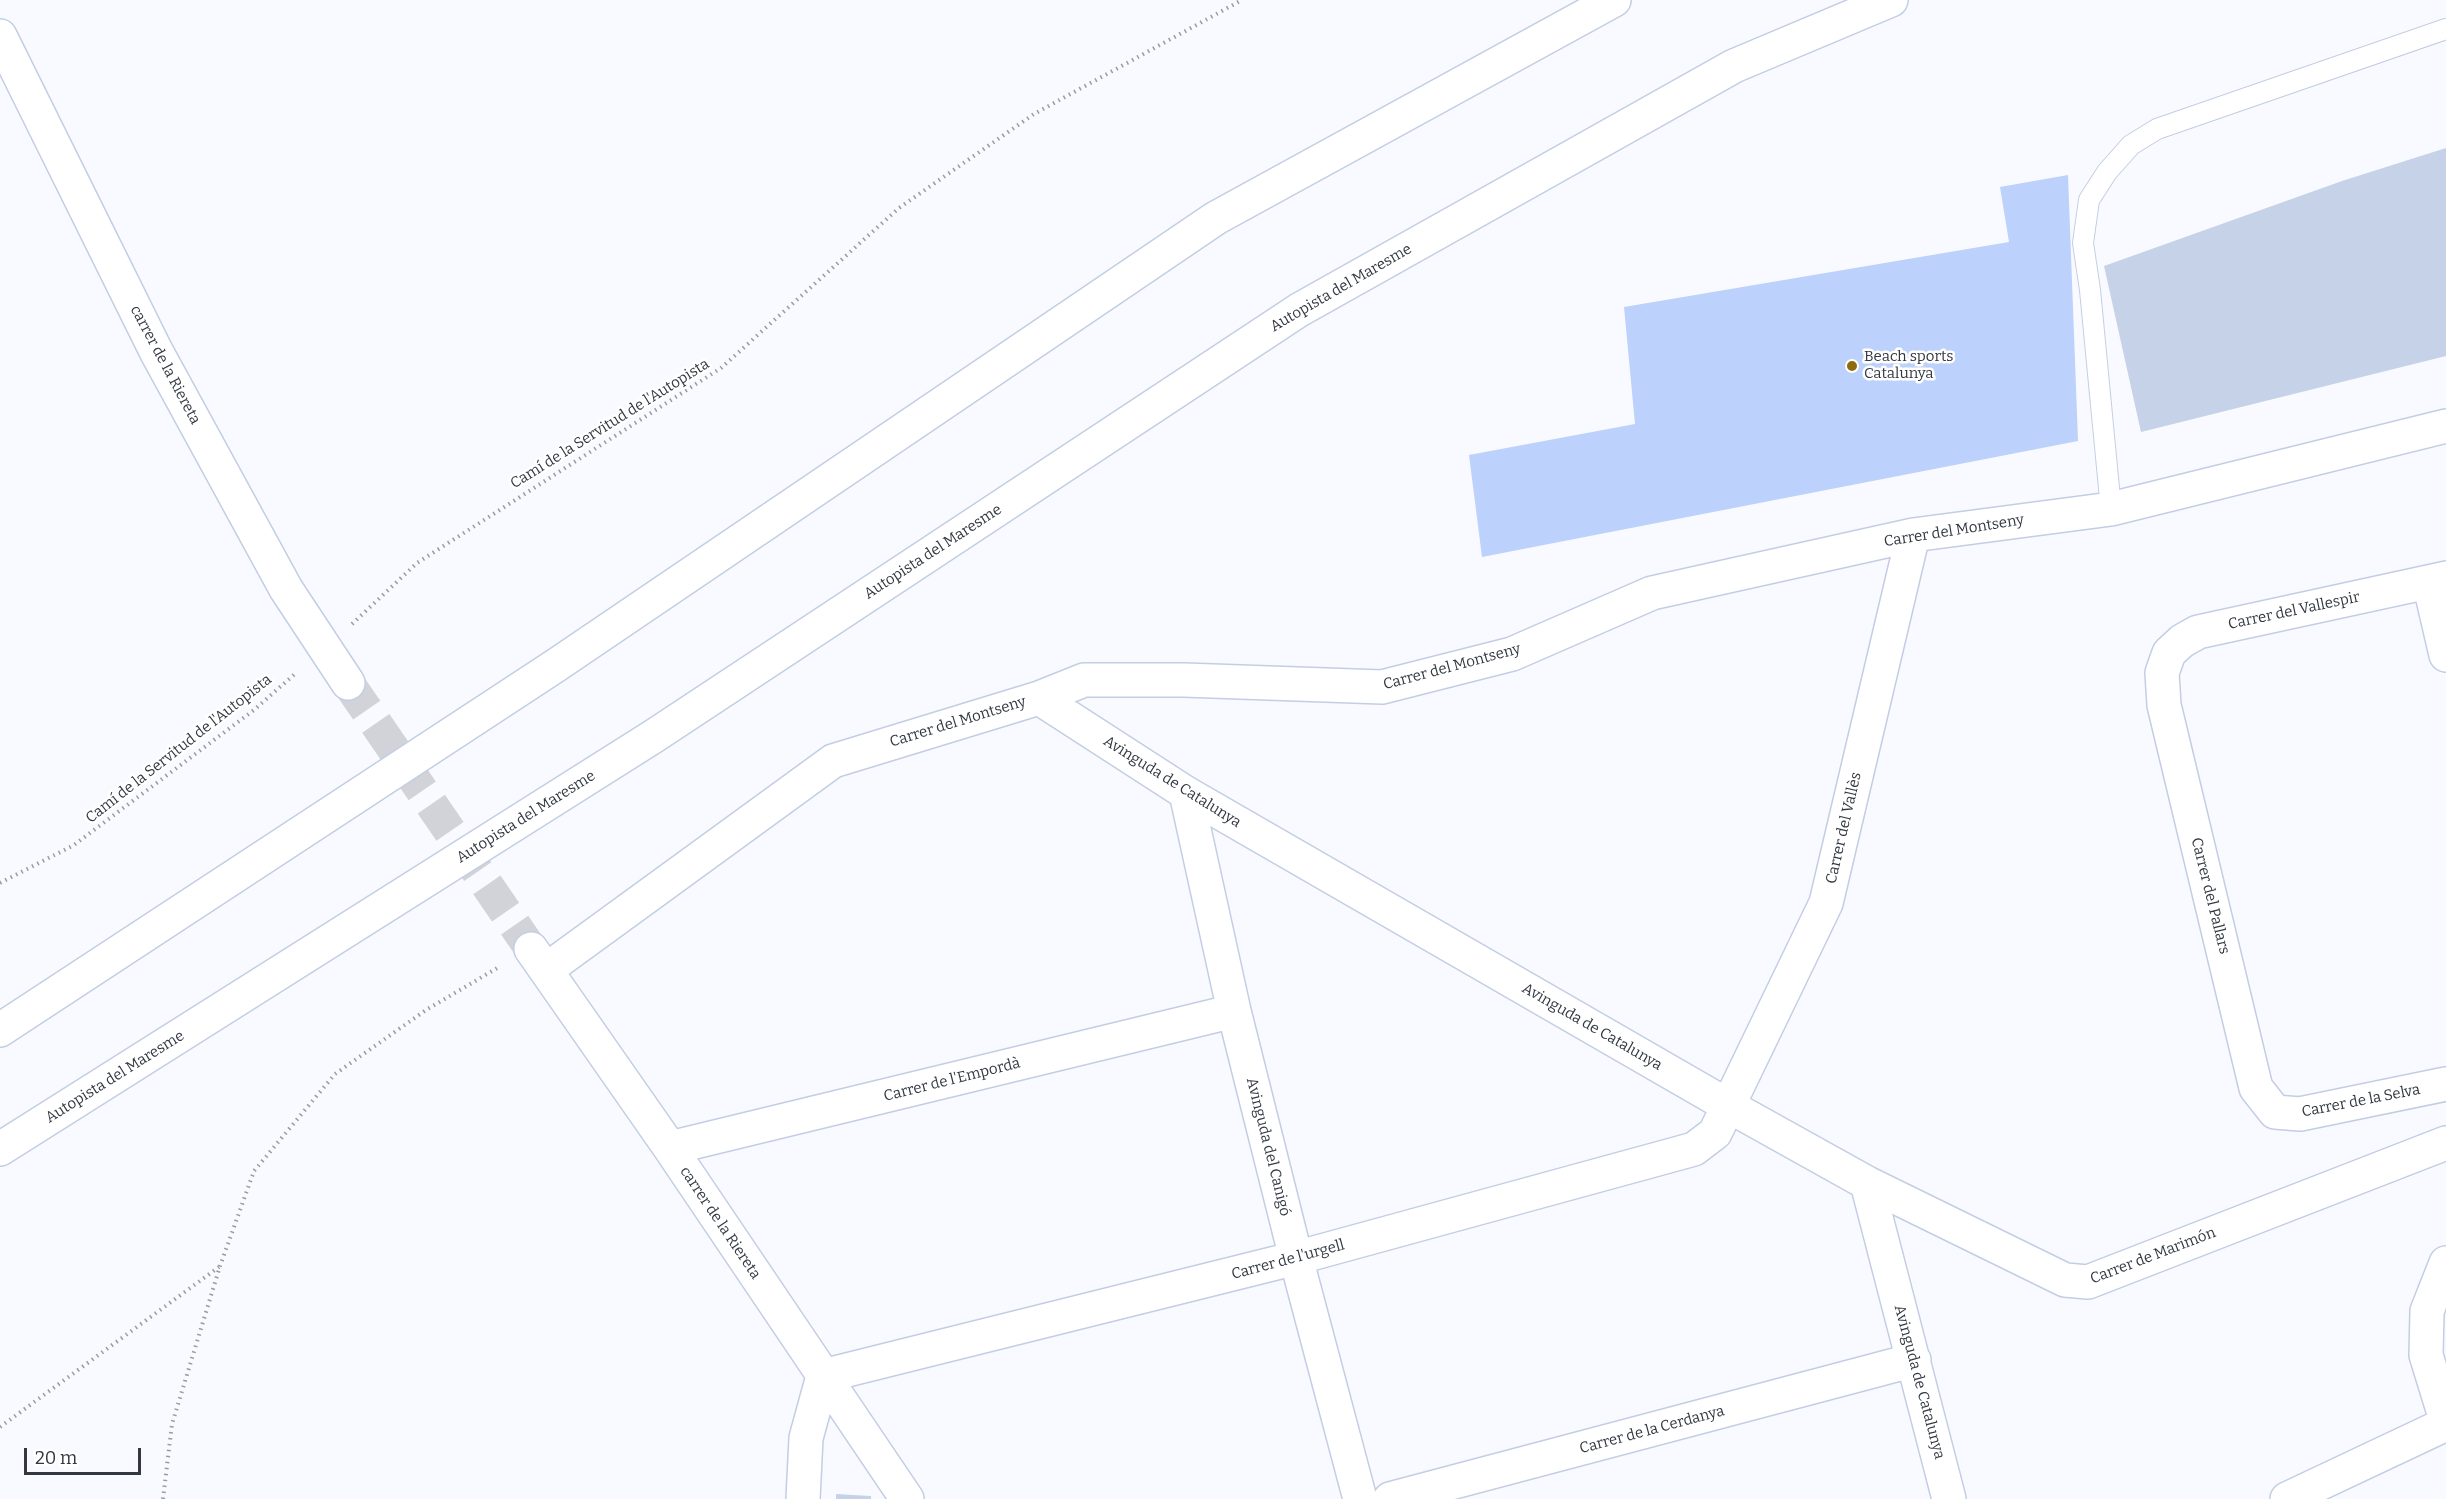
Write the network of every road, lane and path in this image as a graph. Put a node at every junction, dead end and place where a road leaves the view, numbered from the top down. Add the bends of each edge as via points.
1 (1242, 0) edge
2 (1614, 0) edge
3 (1891, 0) edge
4 (2446, 29) edge
5 (0, 36) edge
6 (2446, 426) edge
7 (2111, 509) junction
8 (1913, 535) junction
9 (2437, 580) edge
10 (324, 648) junction
11 (2446, 655) edge
12 (2163, 673) joint
13 (348, 683) tunnel mouth
14 (1039, 698) junction
15 (1186, 793) junction
16 (0, 883) edge
17 (539, 960) junction
18 (1234, 1011) junction
19 (0, 1030) edge
20 (2446, 1084) edge
21 (1727, 1105) junction
22 (2275, 1112) joint
23 (2446, 1143) edge
24 (670, 1148) junction
25 (0, 1149) edge
26 (1867, 1183) junction
27 (1296, 1258) junction
28 (2446, 1263) edge
29 (220, 1266) junction
30 (1914, 1360) junction
31 (824, 1376) junction
32 (2446, 1420) edge
33 (2446, 1424) edge
34 (0, 1427) edge
35 (163, 1499) edge
36 (803, 1499) edge
37 (907, 1499) edge
38 (1360, 1499) edge
39 (1390, 1499) edge
40 (1949, 1499) edge
41 (2287, 1499) edge

1 - 10 path, Camí de la Servitud de l'Autopista via 1035,114 899,208 721,368 417,563
2 - 19 main road via 1216,218 555,666
3 - 25 main road, Autopista del Maresme via 1734,66 1299,310 654,736
4 - 7 lane via 2157,129 2131,146 2107,172 2090,200 2083,243
5 - 10 main road, carrer de la Riereta via 156,351 286,589
6 - 7 main road, Carrer del Montseny
7 - 8 main road, Carrer del Montseny
8 - 14 main road, Carrer del Montseny via 1652,593 1512,654 1382,687 1084,680
8 - 21 main road, Carrer del Vallès via 1826,903
9 - 11 main road
9 - 12 main road, Carrer del Vallespir via 2198,632 2169,653
10 - 13 main road, carrer de la Riereta
10 - 16 path, Camí de la Servitud de l'Autopista via 254,710 74,845
12 - 22 main road, Carrer del Pallars via 2164,705 2256,1088
14 - 15 main road, Avinguda de Catalunya
14 - 17 main road, Carrer del Montseny via 833,760
15 - 18 main road, Avinguda del Canigó
15 - 21 main road, Avinguda de Catalunya
17 - 24 main road, carrer de la Riereta
17 - 29 path via 426,1010 335,1074 254,1171
18 - 24 main road, Carrer de l'Empordà
18 - 27 main road, Avinguda del Canigó
20 - 22 main road, Carrer de la Selva via 2300,1114
21 - 26 main road, Avinguda de Catalunya
21 - 27 main road, Carrer de l'urgell via 1715,1133 1694,1149
23 - 26 main road, Carrer de Marimón via 2088,1282 2065,1280 2042,1271
24 - 31 main road, carrer de la Riereta
26 - 30 main road, Avinguda de Catalunya
27 - 31 main road, Carrer de l'urgell
27 - 38 main road, Avinguda del Canigó
28 - 32 main road via 2427,1311 2426,1355
29 - 34 path
29 - 35 path via 172,1424
30 - 39 main road, Carrer de la Cerdanya
30 - 40 main road, Avinguda de Catalunya
31 - 36 main road via 806,1438
31 - 37 main road, carrer de la Riereta
33 - 41 main road

